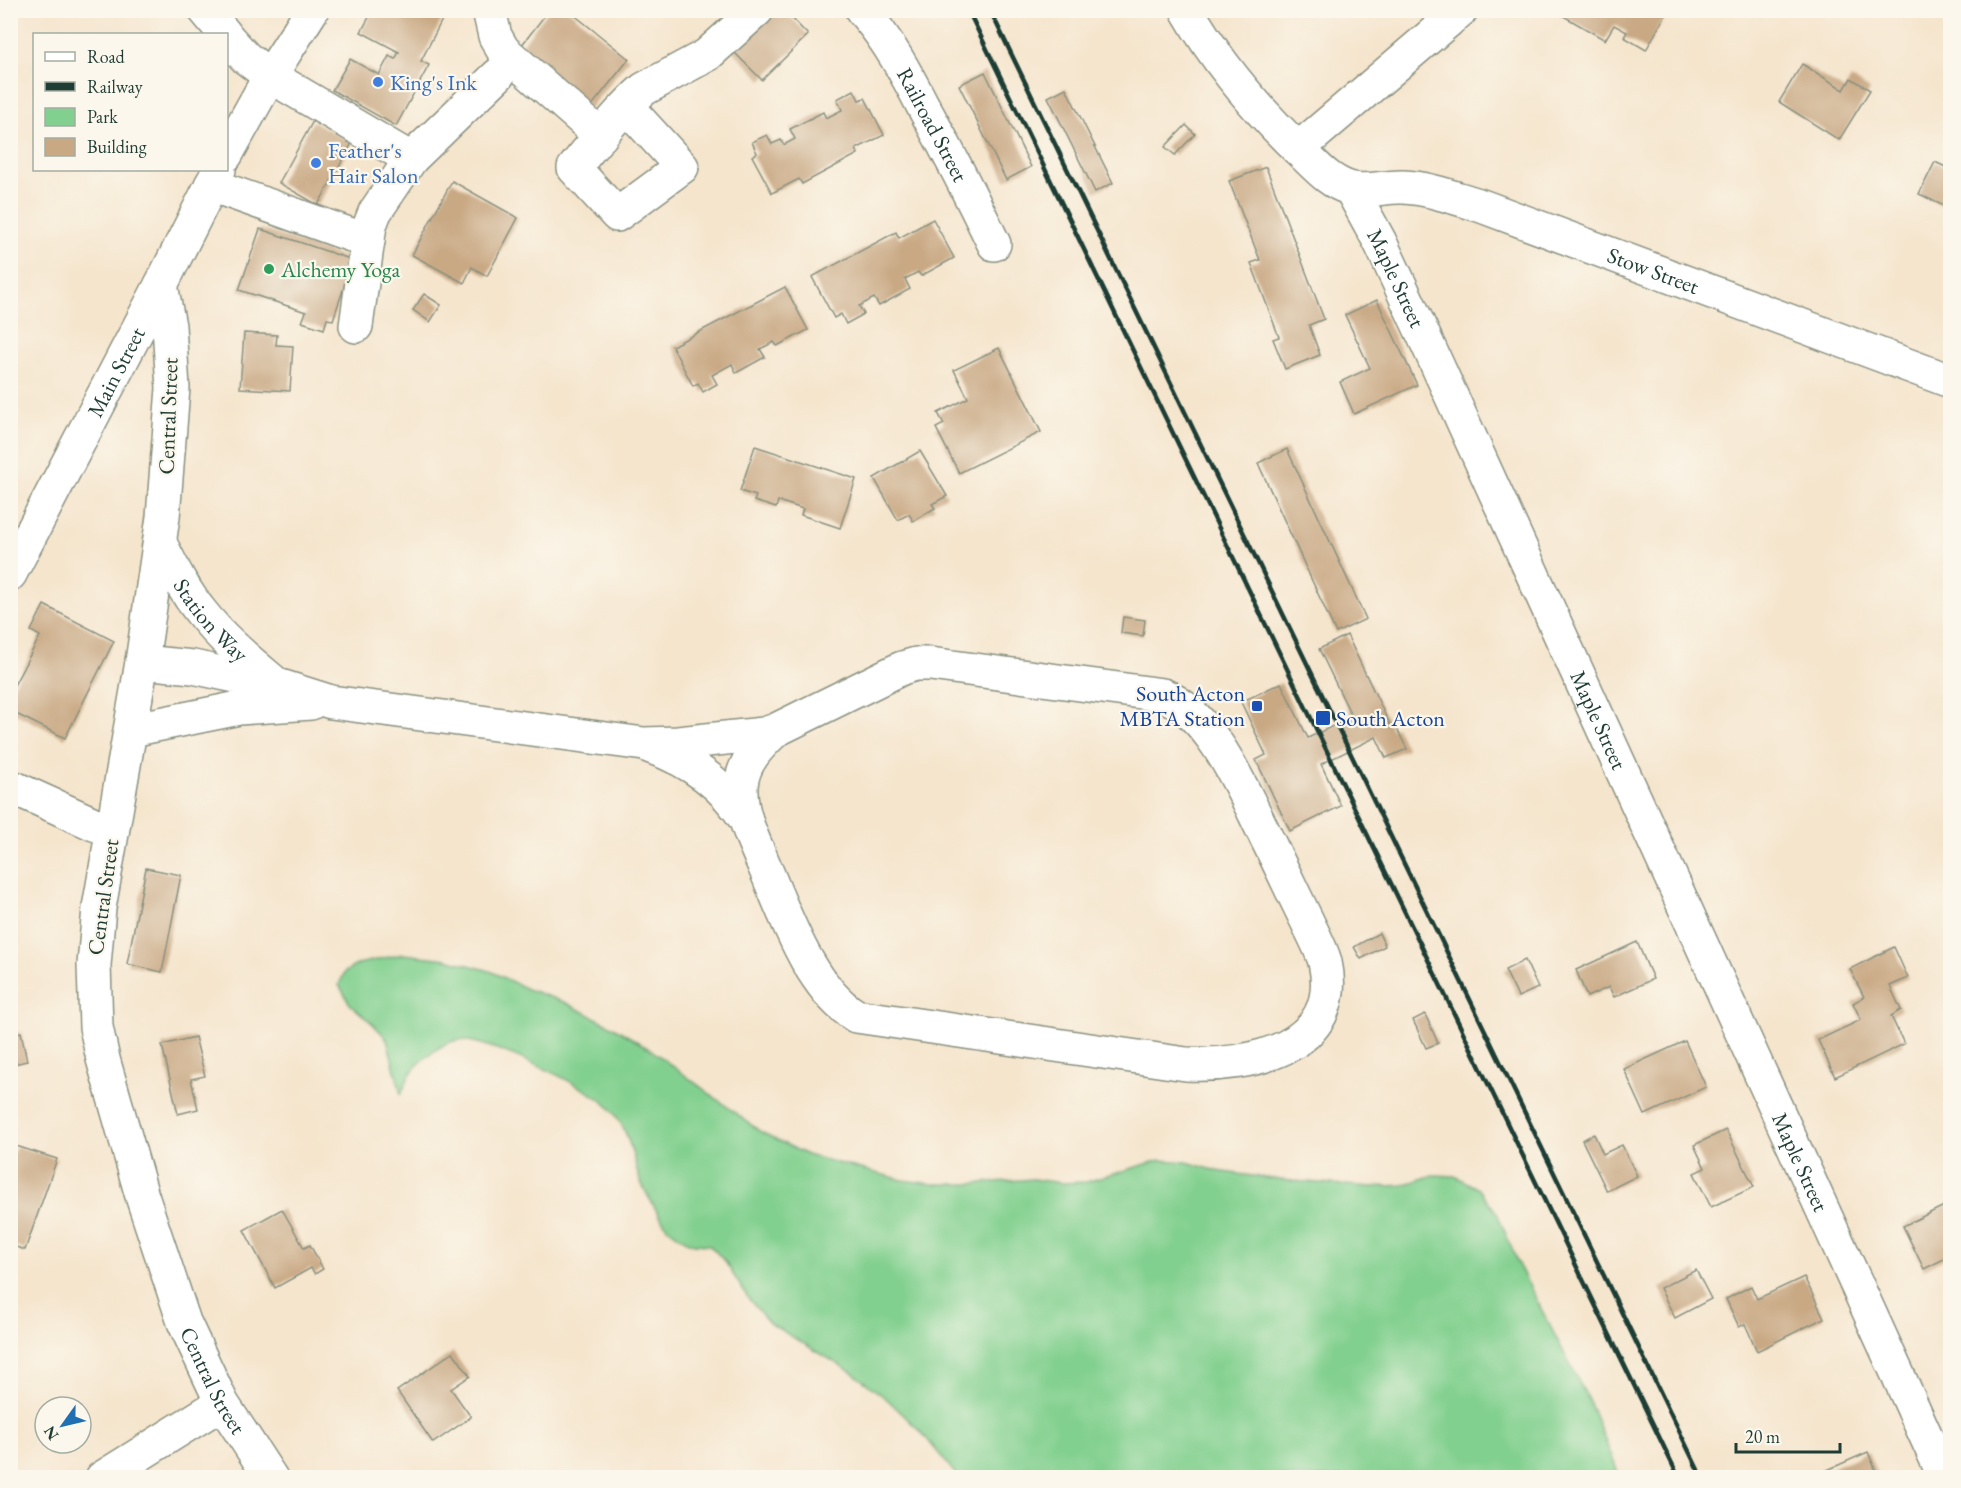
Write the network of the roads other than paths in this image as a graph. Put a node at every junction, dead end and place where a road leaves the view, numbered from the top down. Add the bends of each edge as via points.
1 (205, 10) edge
2 (312, 10) edge
3 (489, 10) edge
4 (757, 10) edge
5 (862, 10) edge
6 (1187, 10) edge
7 (1461, 10) edge
8 (224, 33) edge
9 (228, 37) edge
10 (498, 75) dead end
11 (270, 76) junction
12 (627, 107) junction
13 (601, 136) junction
14 (1298, 149) junction
15 (228, 150) edge
16 (411, 159) junction
17 (215, 177) edge
18 (1351, 189) junction
19 (368, 241) junction
20 (994, 244) dead end
21 (161, 285) junction
22 (356, 326) dead end
23 (1950, 381) edge
24 (160, 543) junction
25 (10, 574) edge
26 (142, 662) junction
27 (277, 685) junction
28 (331, 702) junction
29 (130, 730) junction
30 (776, 730) junction
31 (644, 744) junction
32 (10, 786) edge
33 (746, 821) junction
34 (112, 830) junction
35 (222, 1403) junction
36 (102, 1478) edge
37 (271, 1478) edge
38 (1945, 1478) edge

1 - 8 street
2 - 11 street
3 - 13 street via 503,50
4 - 12 street via 707,55 653,83
5 - 20 street, Railroad Street via 897,57
6 - 14 street via 1237,84
7 - 14 street
9 - 11 street via 246,58
10 - 16 street
11 - 15 street
11 - 16 street
12 - 13 street
12 - 13 street via 682,167 617,215 574,168
14 - 18 street via 1333,181
16 - 19 street via 375,212
17 - 19 street
17 - 21 street, Main Street
18 - 23 street, Stow Street via 1414,188 1479,206
18 - 38 street, Maple Street via 1437,363
19 - 22 street
21 - 24 street, Central Street via 173,388
21 - 25 street, Main Street
24 - 26 street, Central Street
24 - 27 street, Station Way via 178,577 217,631
26 - 27 street via 193,667
26 - 29 street, Central Street
27 - 28 street
28 - 29 street via 239,708
28 - 31 street
29 - 34 street, Central Street
30 - 31 street via 750,737
30 - 33 street via 754,753 744,772 741,796
30 - 33 street via 916,664 1152,692 1172,698 1197,718 1224,755 1276,857 1324,961 1326,1005 1312,1028 1286,1047 1256,1059 1202,1065 856,1016 834,998 811,965 785,915
31 - 33 street via 676,756 704,773 729,796
32 - 34 street
34 - 35 street, Central Street via 96,936 96,1027 142,1196 181,1312
35 - 36 street
35 - 37 street, Central Street

